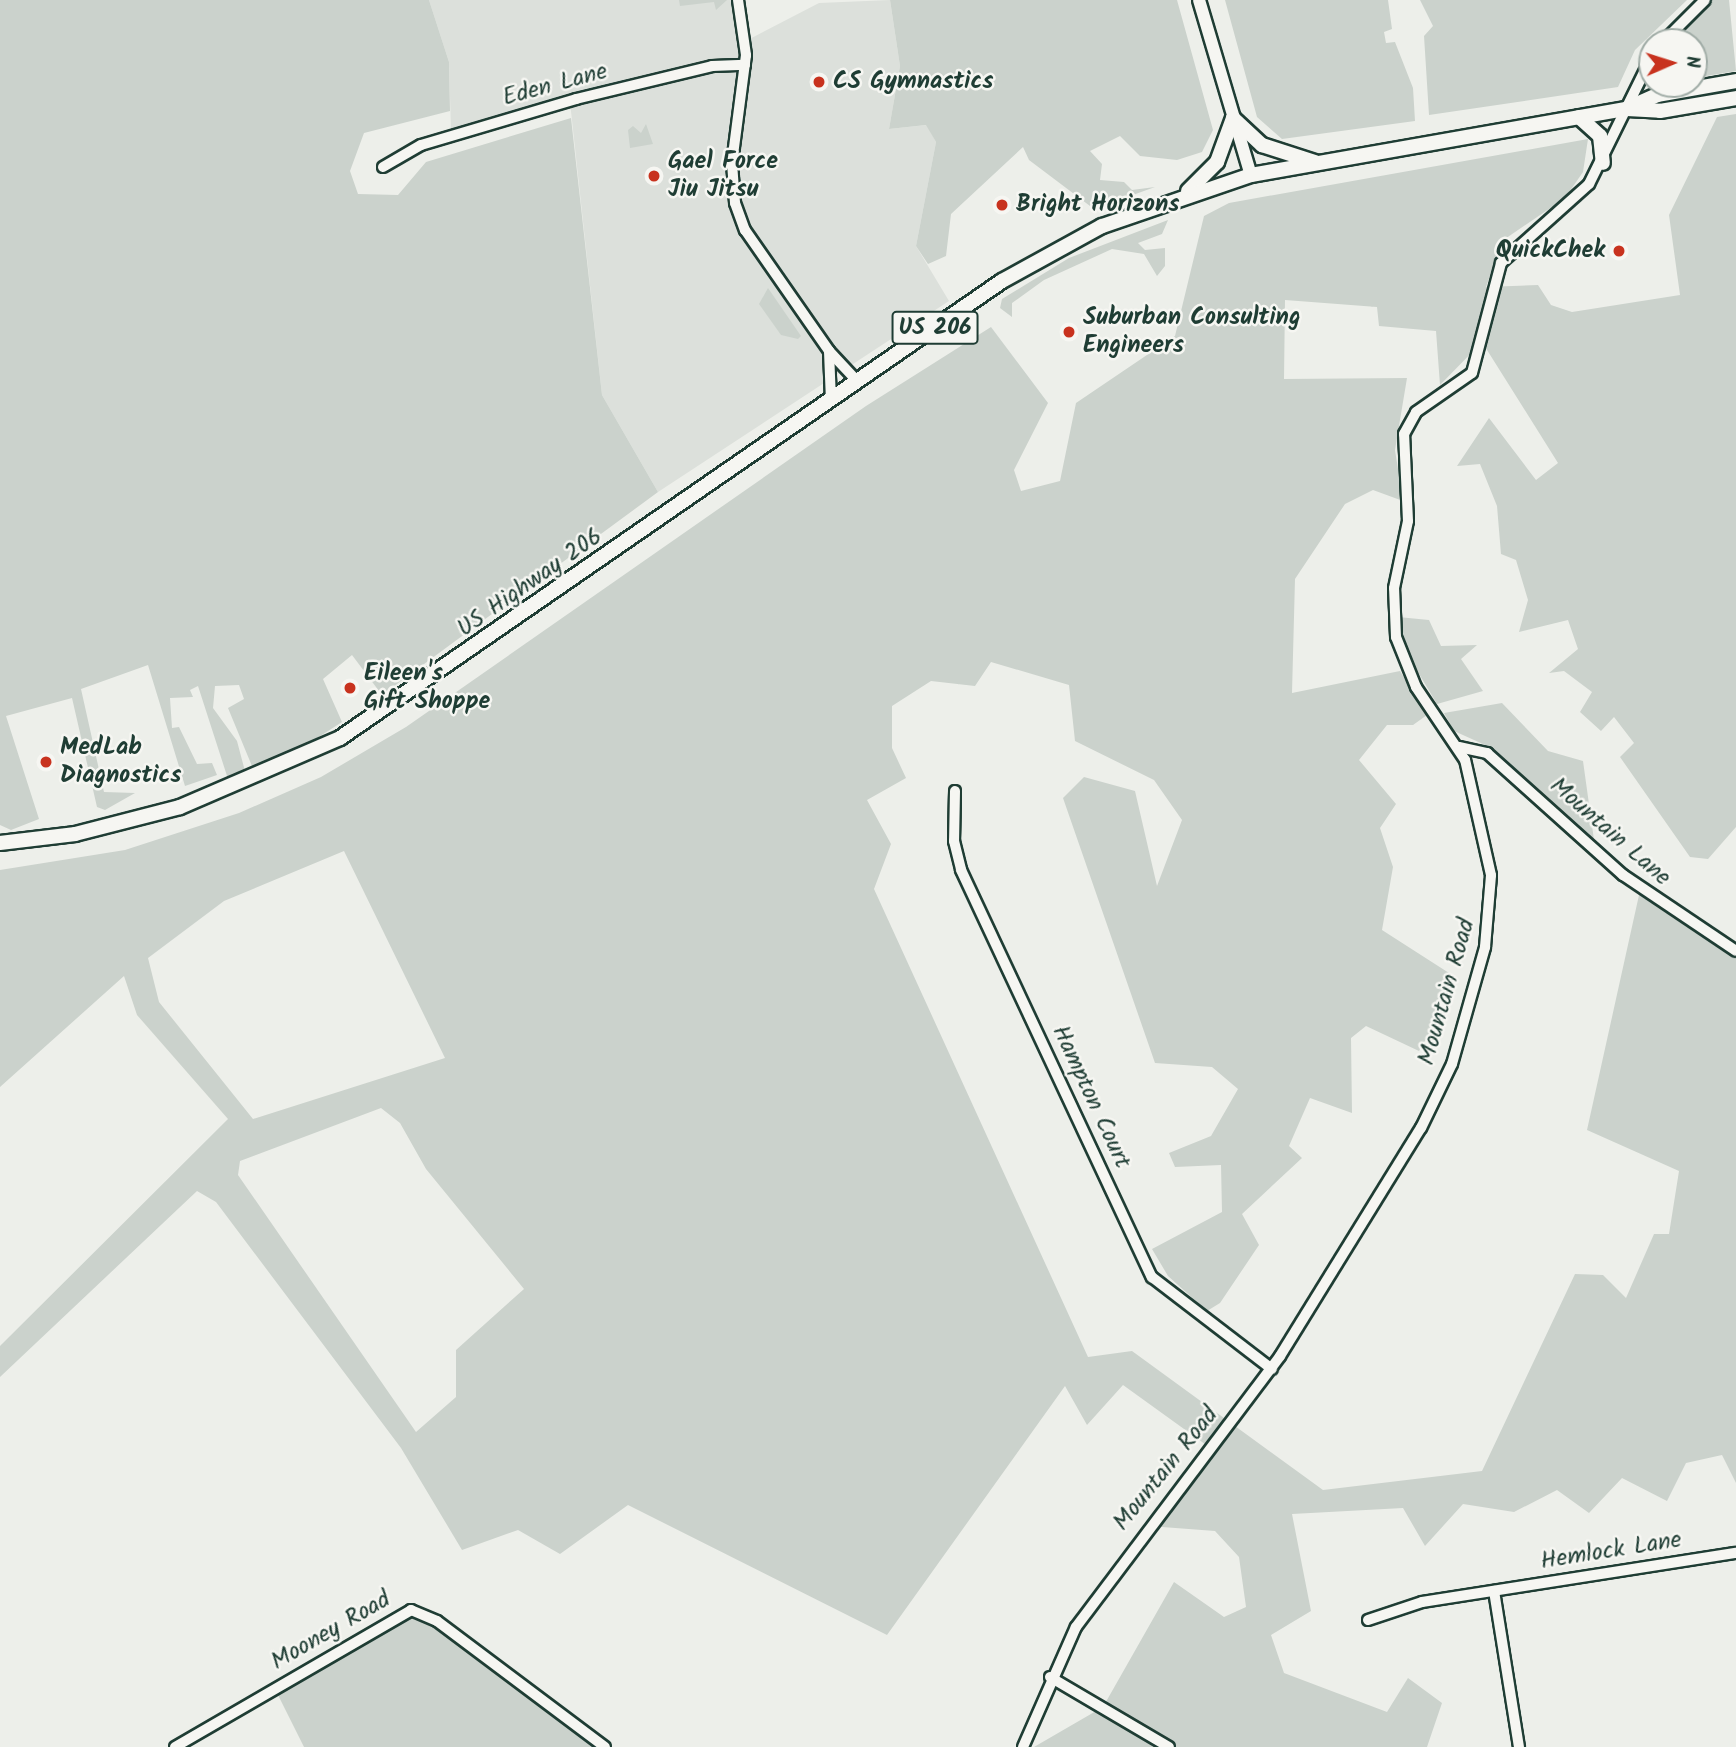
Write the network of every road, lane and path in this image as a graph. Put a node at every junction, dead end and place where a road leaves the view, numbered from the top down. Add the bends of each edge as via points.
1 (738, 0) edge
2 (1199, 0) edge
3 (1705, 0) edge
4 (1676, 28) edge
5 (745, 65) junction
6 (1736, 81) edge
7 (1638, 86) edge
8 (1736, 98) edge
9 (1627, 109) junction
10 (1579, 117) junction
11 (1233, 118) junction
12 (1317, 163) junction
13 (1603, 163) junction
14 (383, 167) dead end
15 (1251, 176) junction
16 (1184, 195) junction
17 (829, 351) junction
18 (858, 382) junction
19 (831, 400) junction
20 (1459, 747) junction
21 (955, 792) dead end
22 (0, 844) edge
23 (1736, 951) edge
24 (1272, 1368) junction
25 (1736, 1553) edge
26 (1493, 1591) junction
27 (1368, 1620) dead end
28 (1050, 1677) junction
29 (176, 1747) edge
30 (606, 1747) edge
31 (1023, 1747) edge
32 (1169, 1747) edge
33 (1519, 1747) edge

1 - 5 street
2 - 11 main road
3 - 4 street
5 - 14 street, Eden Lane via 712,66 576,99 421,145
5 - 17 street via 732,163 737,211
6 - 9 highway, US 206 via 1657,95
7 - 9 street, Mountain Road
8 - 9 highway, US 206 via 1660,111
9 - 10 highway, US 206
9 - 13 street, Mountain Road
10 - 12 highway, US 206
10 - 13 highway via 1600,136
11 - 12 highway via 1262,145
11 - 15 main road
11 - 16 highway via 1217,162
12 - 15 highway, US 206
13 - 20 street, Mountain Road via 1574,202 1504,257 1494,277 1472,373 1416,412 1405,434 1408,522 1394,589 1396,637 1416,687
15 - 16 highway, US 206
16 - 18 highway, US 206 via 1051,251
17 - 18 street
17 - 19 street
18 - 19 highway, US 206
19 - 22 highway, US Highway 206 / US 206 via 398,702 322,748 180,807 75,834
20 - 23 street, Mountain Lane via 1487,753 1633,882
20 - 24 street, Mountain Road via 1478,800 1492,882 1473,996 1452,1063 1421,1128
21 - 24 street, Hampton Court via 954,841 961,870 1152,1277
24 - 28 street, Mountain Road via 1104,1585
25 - 26 street, Hemlock Lane
26 - 27 street, Hemlock Lane via 1394,1607
26 - 33 street
28 - 31 street, Mountain Road
28 - 32 street
29 - 30 street, Mooney Road via 411,1610 438,1621

